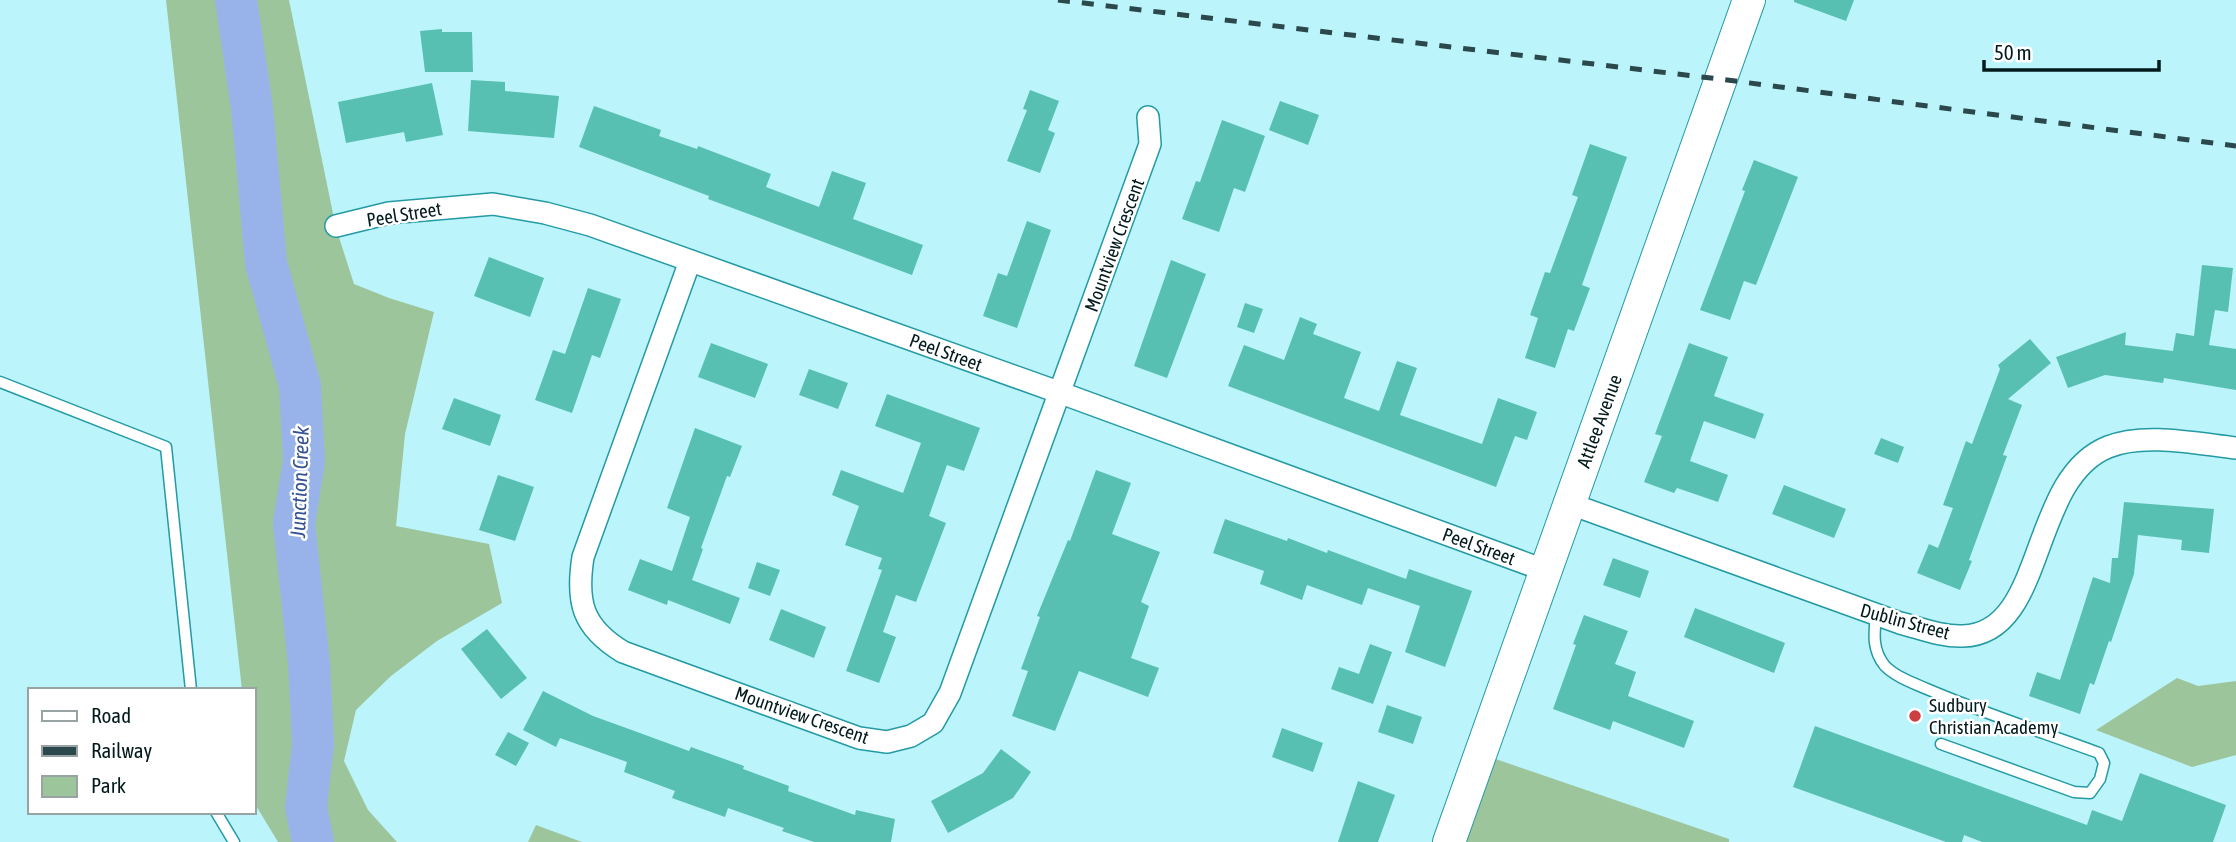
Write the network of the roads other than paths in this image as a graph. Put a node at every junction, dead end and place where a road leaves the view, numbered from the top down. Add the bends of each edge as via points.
1 (1749, 0) edge
2 (1148, 117) dead end
3 (336, 226) dead end
4 (690, 261) junction
5 (0, 382) edge
6 (1061, 393) junction
7 (2236, 448) edge
8 (1568, 503) junction
9 (1544, 570) junction
10 (1876, 615) junction
11 (191, 688) edge
12 (1941, 744) dead end
13 (217, 814) edge
14 (234, 842) edge
15 (1448, 842) edge

1 - 8 street, Attlee Avenue
2 - 6 street, Mountview Crescent via 1150,144
3 - 4 street, Peel Street via 389,213 493,204 590,225
4 - 6 street, Peel Street
4 - 6 street, Mountview Crescent via 583,557 581,601 602,639 623,652 859,738 887,742 911,736 933,723 950,693
5 - 11 lane via 166,447
6 - 9 street, Peel Street
7 - 10 street, Dublin Street via 2163,440 2108,447 2090,458 2067,480 2017,600 1993,629 1947,635
8 - 9 street, Attlee Avenue
8 - 10 street, Dublin Street
9 - 15 street, Attlee Avenue
10 - 12 lane via 1876,649 1886,667 1899,676 2099,753 2104,763 2090,793 2074,792
13 - 14 lane

